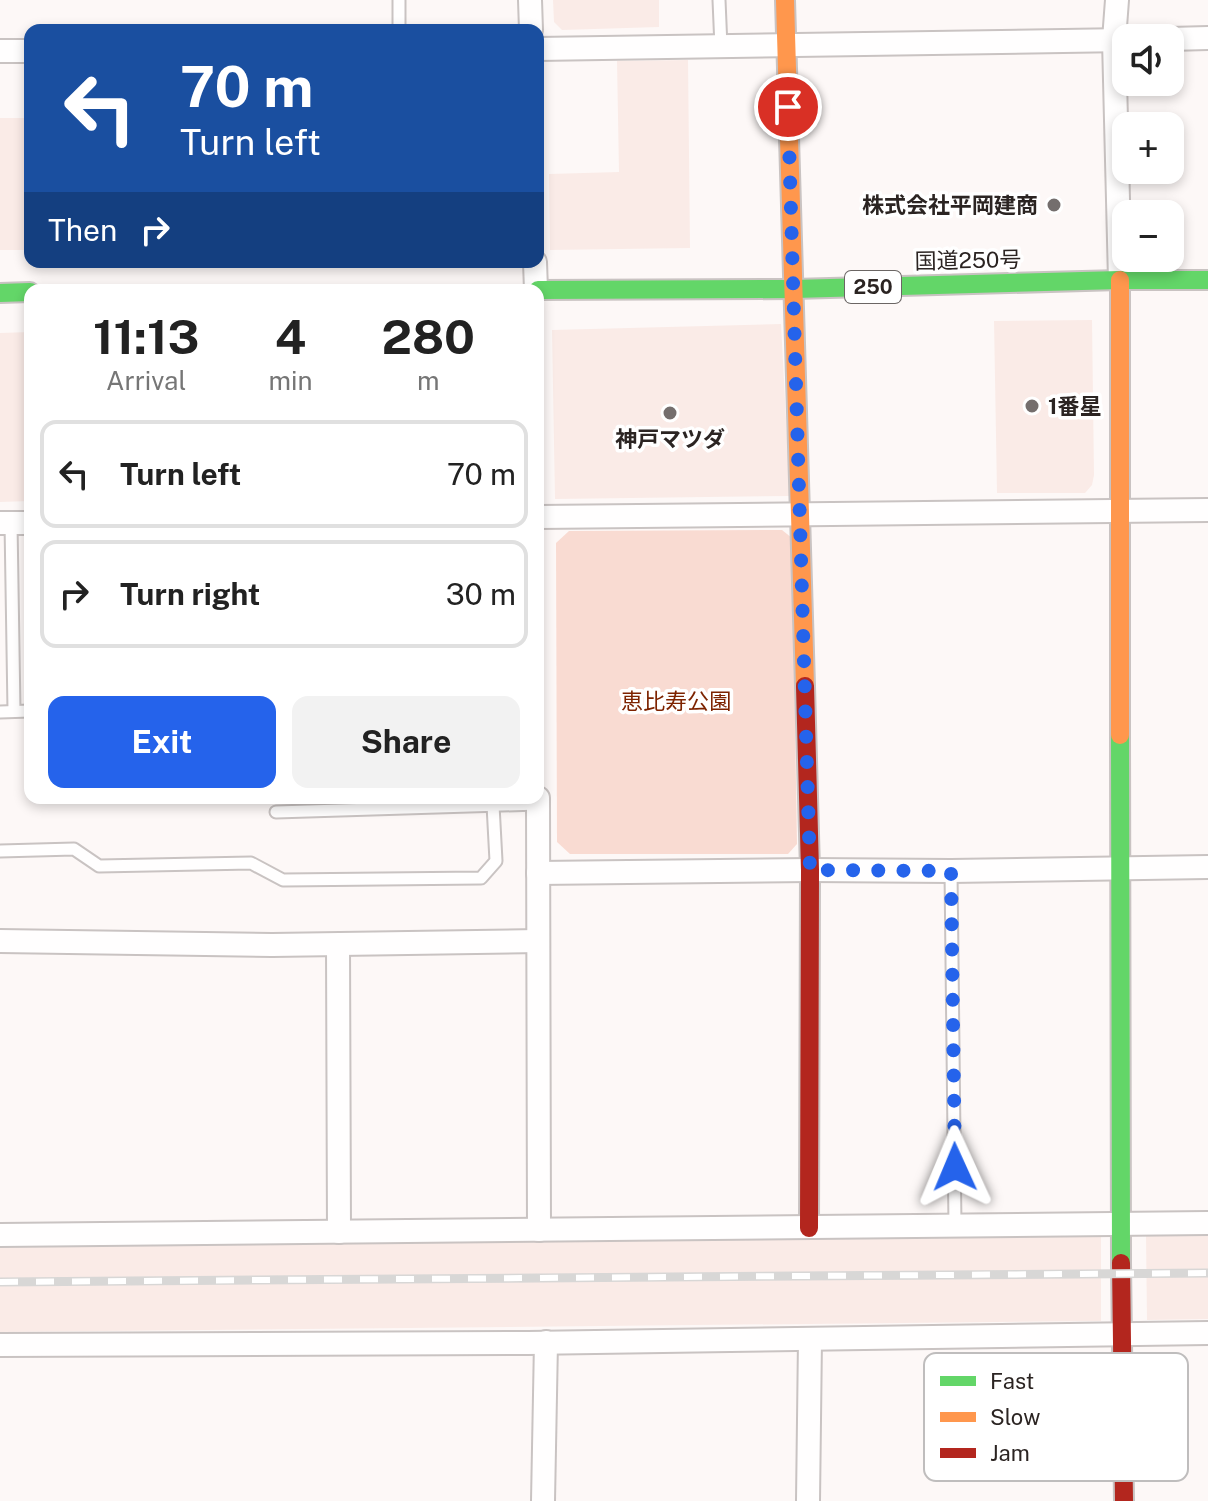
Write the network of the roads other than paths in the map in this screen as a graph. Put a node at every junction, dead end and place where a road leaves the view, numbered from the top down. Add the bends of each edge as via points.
1 (399, 0) edge
2 (530, 0) edge
3 (719, 0) edge
4 (785, 0) edge
5 (1117, 0) edge
6 (399, 24) edge
7 (531, 24) edge
8 (1119, 24) edge
9 (1208, 38) edge
10 (1184, 39) edge
11 (1112, 40) edge
12 (786, 46) junction
13 (721, 47) junction
14 (544, 49) edge
15 (0, 51) edge
16 (24, 51) edge
17 (1120, 96) edge
18 (1120, 280) junction
19 (1208, 280) edge
20 (794, 289) junction
21 (544, 290) edge
22 (24, 292) edge
23 (0, 293) edge
24 (1208, 510) edge
25 (1120, 511) junction
26 (800, 515) junction
27 (544, 517) edge
28 (14, 523) edge
29 (14, 711) junction
30 (24, 711) edge
31 (0, 712) edge
32 (413, 804) edge
33 (478, 804) edge
34 (504, 804) edge
35 (538, 804) edge
36 (493, 805) junction
37 (276, 812) dead end
38 (0, 851) edge
39 (1208, 867) edge
40 (1121, 868) junction
41 (810, 870) junction
42 (951, 871) junction
43 (538, 873) junction
44 (0, 941) edge
45 (538, 941) junction
46 (338, 945) junction
47 (1208, 1223) edge
48 (1121, 1225) junction
49 (955, 1226) junction
50 (809, 1228) junction
51 (539, 1230) junction
52 (339, 1232) junction
53 (0, 1235) edge
54 (1208, 1333) edge
55 (1123, 1334) junction
56 (810, 1339) junction
57 (546, 1342) junction
58 (0, 1345) edge
59 (1123, 1353) edge
60 (1124, 1481) edge
61 (543, 1501) edge
62 (808, 1501) edge
63 (1124, 1501) edge

1 - 6 lane
2 - 7 street
3 - 13 lane
4 - 12 main road
5 - 8 street
9 - 10 street
11 - 12 street
12 - 13 street
12 - 20 main road
13 - 14 street
15 - 16 street
17 - 18 street
18 - 19 main road, 国道250号 / 250
18 - 20 main road, 国道250号 / 250
18 - 25 main road
20 - 21 main road, 国道250号 / 250
20 - 26 main road
22 - 23 main road
24 - 25 street
25 - 26 street
25 - 40 main road
26 - 27 street
26 - 41 main road
28 - 29 lane
29 - 30 lane
29 - 31 lane
32 - 37 lane
33 - 36 lane
34 - 36 lane
35 - 43 street
36 - 38 lane via 496,861 481,878 283,880 251,863 99,866 74,849
39 - 40 street
40 - 42 street
40 - 48 main road
41 - 42 street
41 - 43 street
41 - 50 main road
42 - 49 lane
43 - 45 street
44 - 46 street
45 - 46 street
45 - 51 street
46 - 52 street
47 - 48 street
48 - 49 street
48 - 55 main road
49 - 50 street
50 - 51 street
51 - 52 street
52 - 53 street
54 - 55 street
55 - 56 street
55 - 59 main road
56 - 57 street
56 - 62 street
57 - 58 street
57 - 61 street
60 - 63 main road

